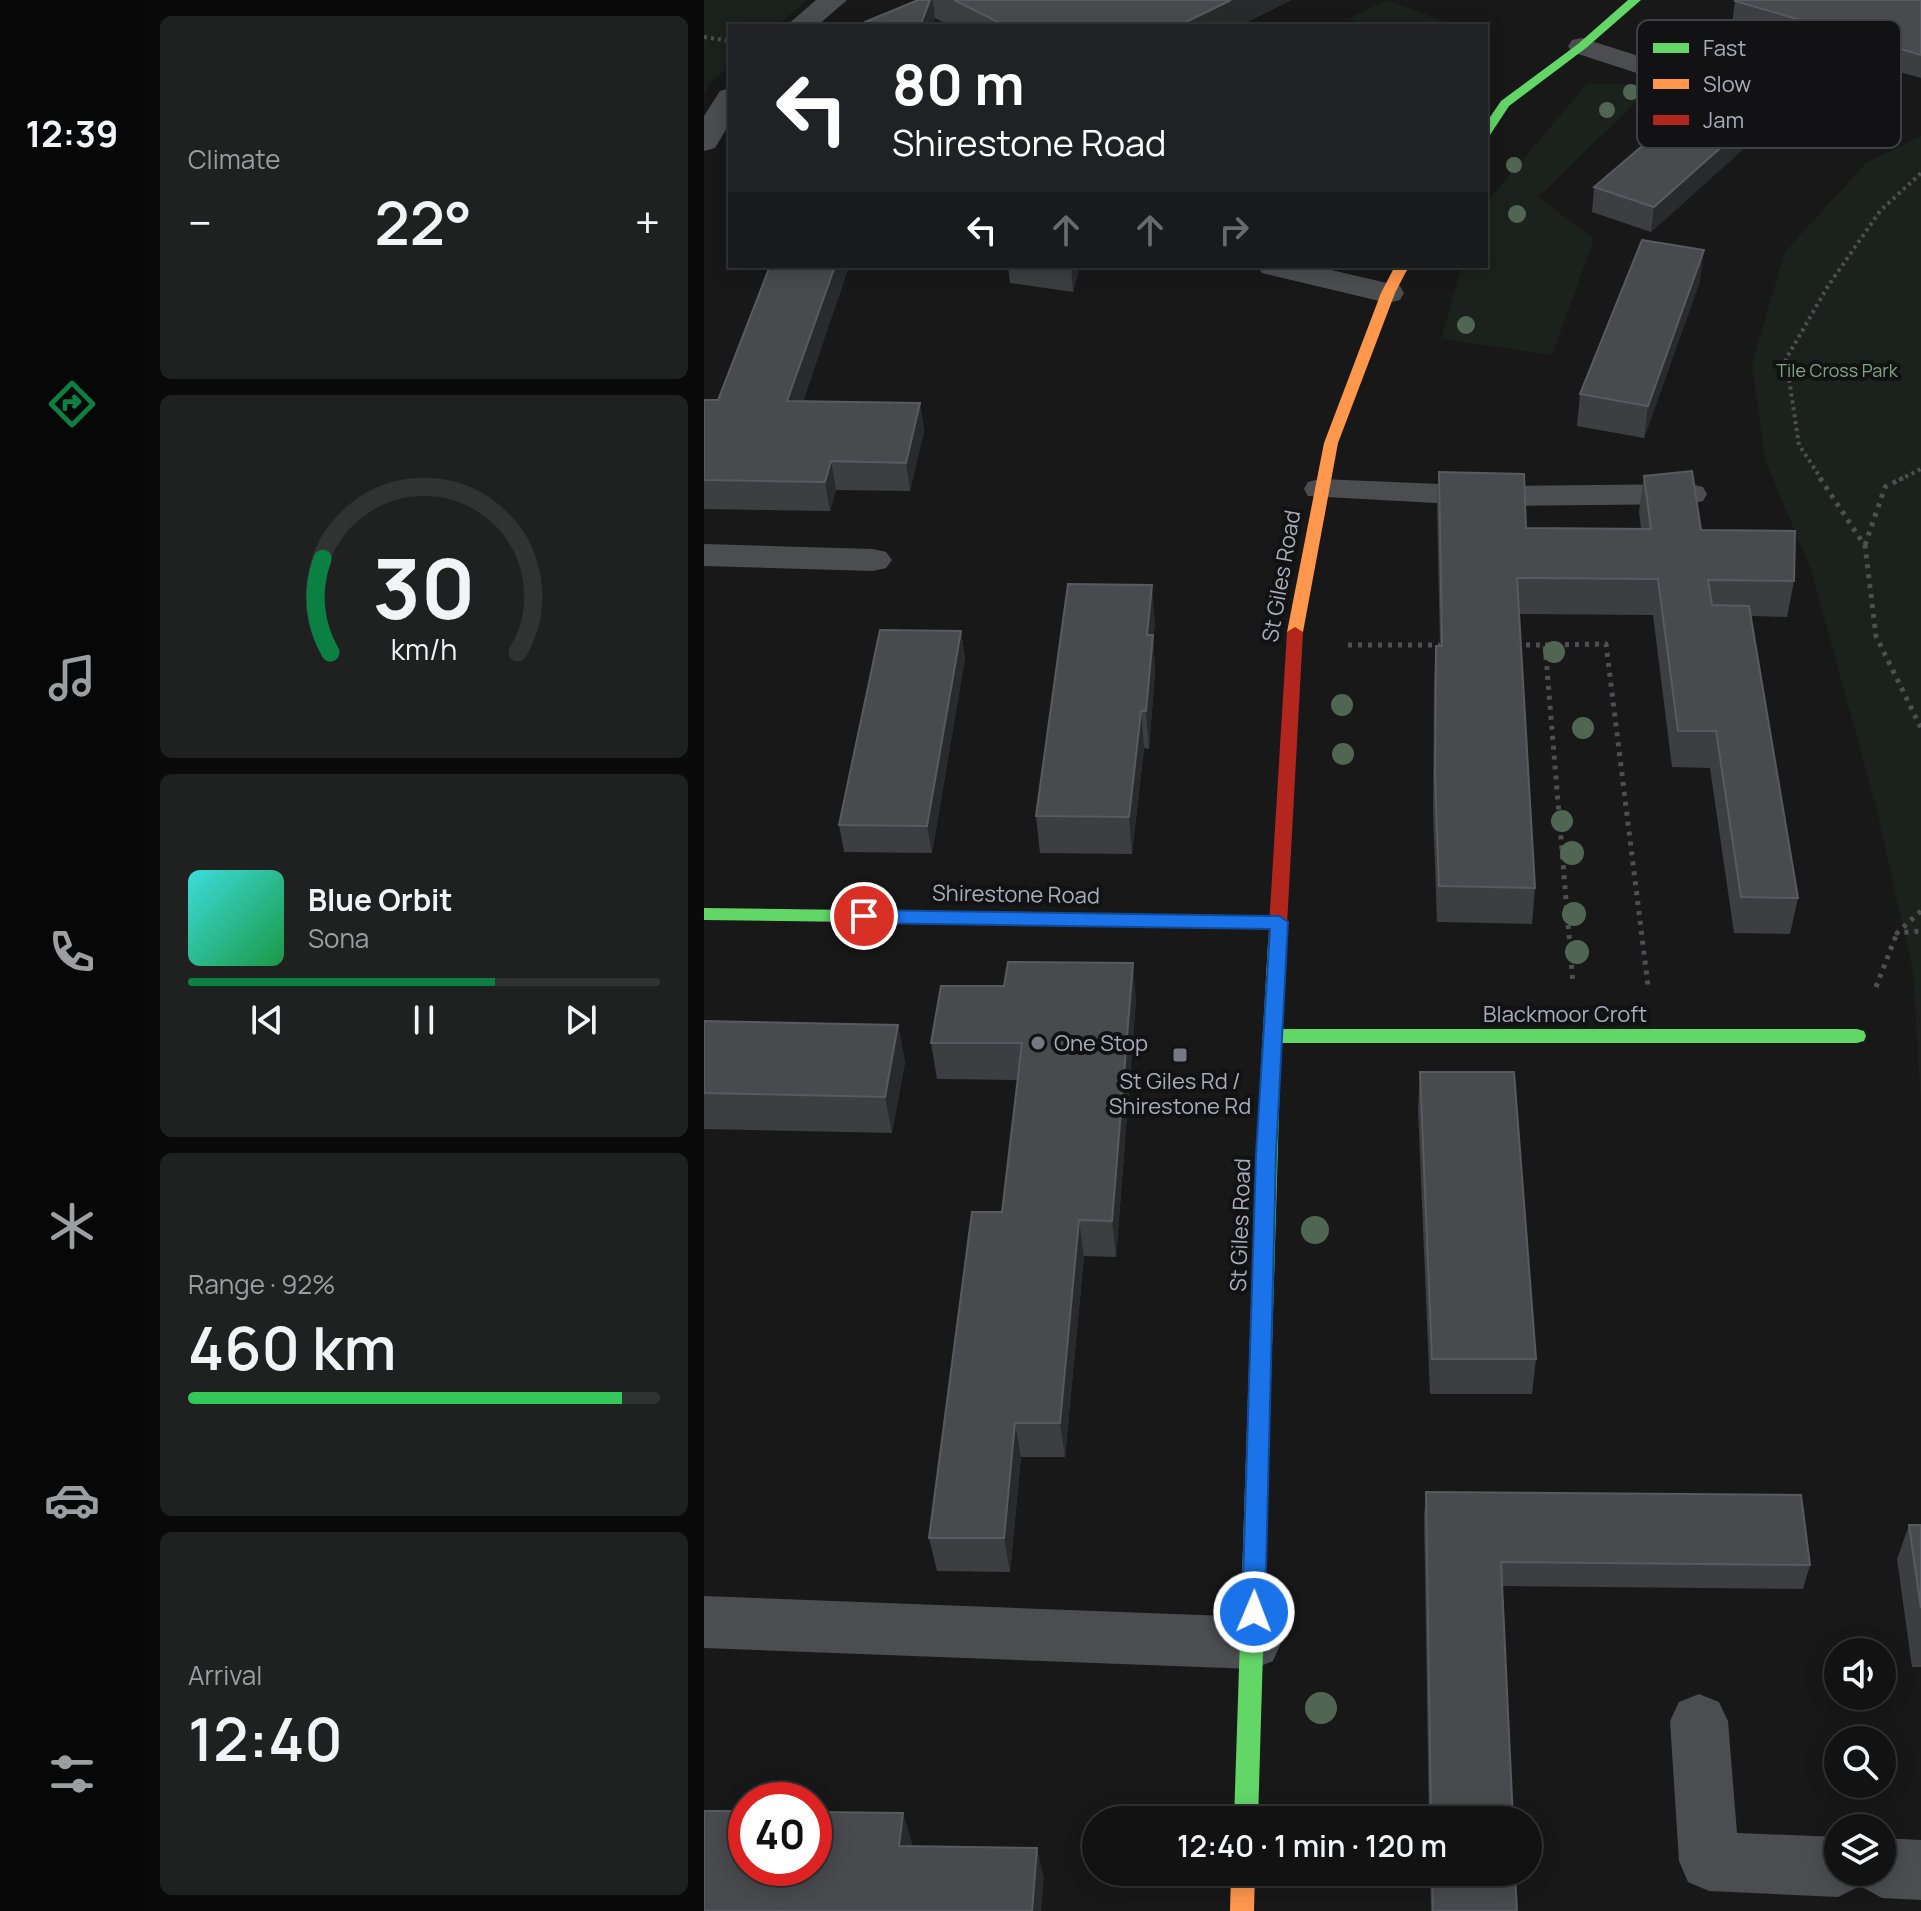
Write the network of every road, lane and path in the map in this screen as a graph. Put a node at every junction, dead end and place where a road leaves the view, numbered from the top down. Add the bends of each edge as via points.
1 (833, 0) edge
2 (1635, 0) edge
3 (803, 24) edge
4 (704, 37) edge
5 (728, 41) edge
6 (1582, 46) junction
7 (1637, 64) edge
8 (728, 100) edge
9 (1488, 129) edge
10 (704, 142) edge
11 (1921, 173) edge
12 (1292, 268) edge
13 (1395, 279) edge
14 (1921, 469) edge
15 (1320, 489) junction
16 (1691, 494) edge
17 (1865, 546) junction
18 (704, 555) edge
19 (873, 560) dead end
20 (1292, 645) junction
21 (1450, 645) edge
22 (1514, 645) edge
23 (1545, 645) junction
24 (1921, 728) edge
25 (1921, 911) edge
26 (704, 914) edge
27 (1279, 922) junction
28 (1921, 931) edge
29 (1272, 1036) junction
30 (1857, 1036) dead end
31 (1577, 1037) junction
32 (1654, 1038) junction
33 (704, 1622) edge
34 (1253, 1643) junction
35 (1699, 1721) dead end
36 (1247, 1806) edge
37 (1824, 1866) edge
38 (1896, 1869) edge
39 (1921, 1870) edge
40 (1243, 1886) edge
41 (1242, 1911) edge

1 - 3 street
2 - 6 street
4 - 5 path
6 - 7 street
6 - 9 street via 1505,104
8 - 10 street
11 - 17 path via 1880,211 1786,359 1799,445
12 - 13 street
13 - 15 street, St Giles Road via 1331,443
14 - 17 path via 1885,487
15 - 16 lane via 1490,496
15 - 20 street, St Giles Road
17 - 24 path via 1876,636
18 - 19 street
20 - 21 path
20 - 27 street, St Giles Road
22 - 23 path
23 - 31 path
23 - 32 path via 1606,644
25 - 28 path via 1897,933
26 - 27 street, Shirestone Road
27 - 29 street, St Giles Road
29 - 31 street, Blackmoor Croft
29 - 34 street, St Giles Road
30 - 32 street, Blackmoor Croft
31 - 32 street, Blackmoor Croft
33 - 34 street
34 - 36 street, St Giles Road
35 - 37 street via 1709,1861
38 - 39 street
40 - 41 street

